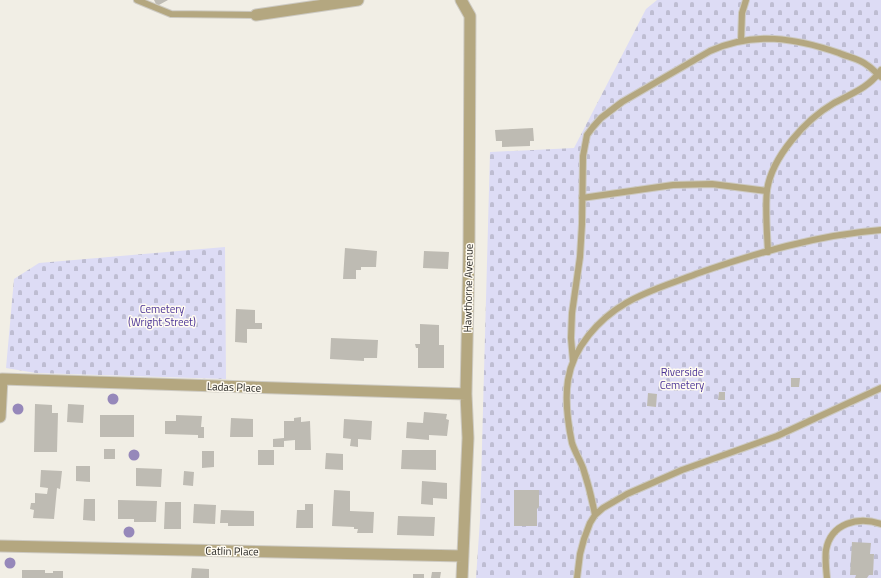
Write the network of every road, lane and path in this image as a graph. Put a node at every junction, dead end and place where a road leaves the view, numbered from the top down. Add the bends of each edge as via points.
1 (137, 0) edge
2 (358, 0) edge
3 (461, 0) edge
4 (746, 0) edge
5 (256, 15) joint
6 (741, 41) junction
7 (880, 74) edge
8 (767, 191) junction
9 (582, 198) junction
10 (881, 230) edge
11 (768, 252) junction
12 (573, 361) junction
13 (881, 388) edge
14 (466, 394) junction
15 (0, 417) edge
16 (595, 515) junction
17 (881, 524) edge
18 (0, 546) edge
19 (463, 556) junction
20 (462, 578) edge
21 (577, 578) edge
22 (826, 578) edge

1 - 5 lane via 171,14
2 - 5 street
3 - 14 street, Hawthorne Avenue via 470,16
4 - 6 lane via 742,13
6 - 7 lane via 796,41 866,64
6 - 9 lane via 724,44 710,51 622,102 601,118 587,135 584,146
7 - 8 lane via 872,82 815,116 800,130 772,172
8 - 9 lane via 712,184 673,185
8 - 11 lane
9 - 12 lane via 580,257 572,313
10 - 11 lane via 830,236
11 - 12 lane via 671,283 627,303 593,330
12 - 16 lane via 568,380 567,401 572,444 582,467
13 - 16 lane via 777,436 652,483 611,502
14 - 15 street, Ladas Place via 2,379
14 - 19 street, Hawthorne Avenue via 468,438
16 - 21 lane via 584,539
17 - 22 lane via 865,520 843,525 827,548
18 - 19 street, Catlin Place
19 - 20 street, Hawthorne Avenue

